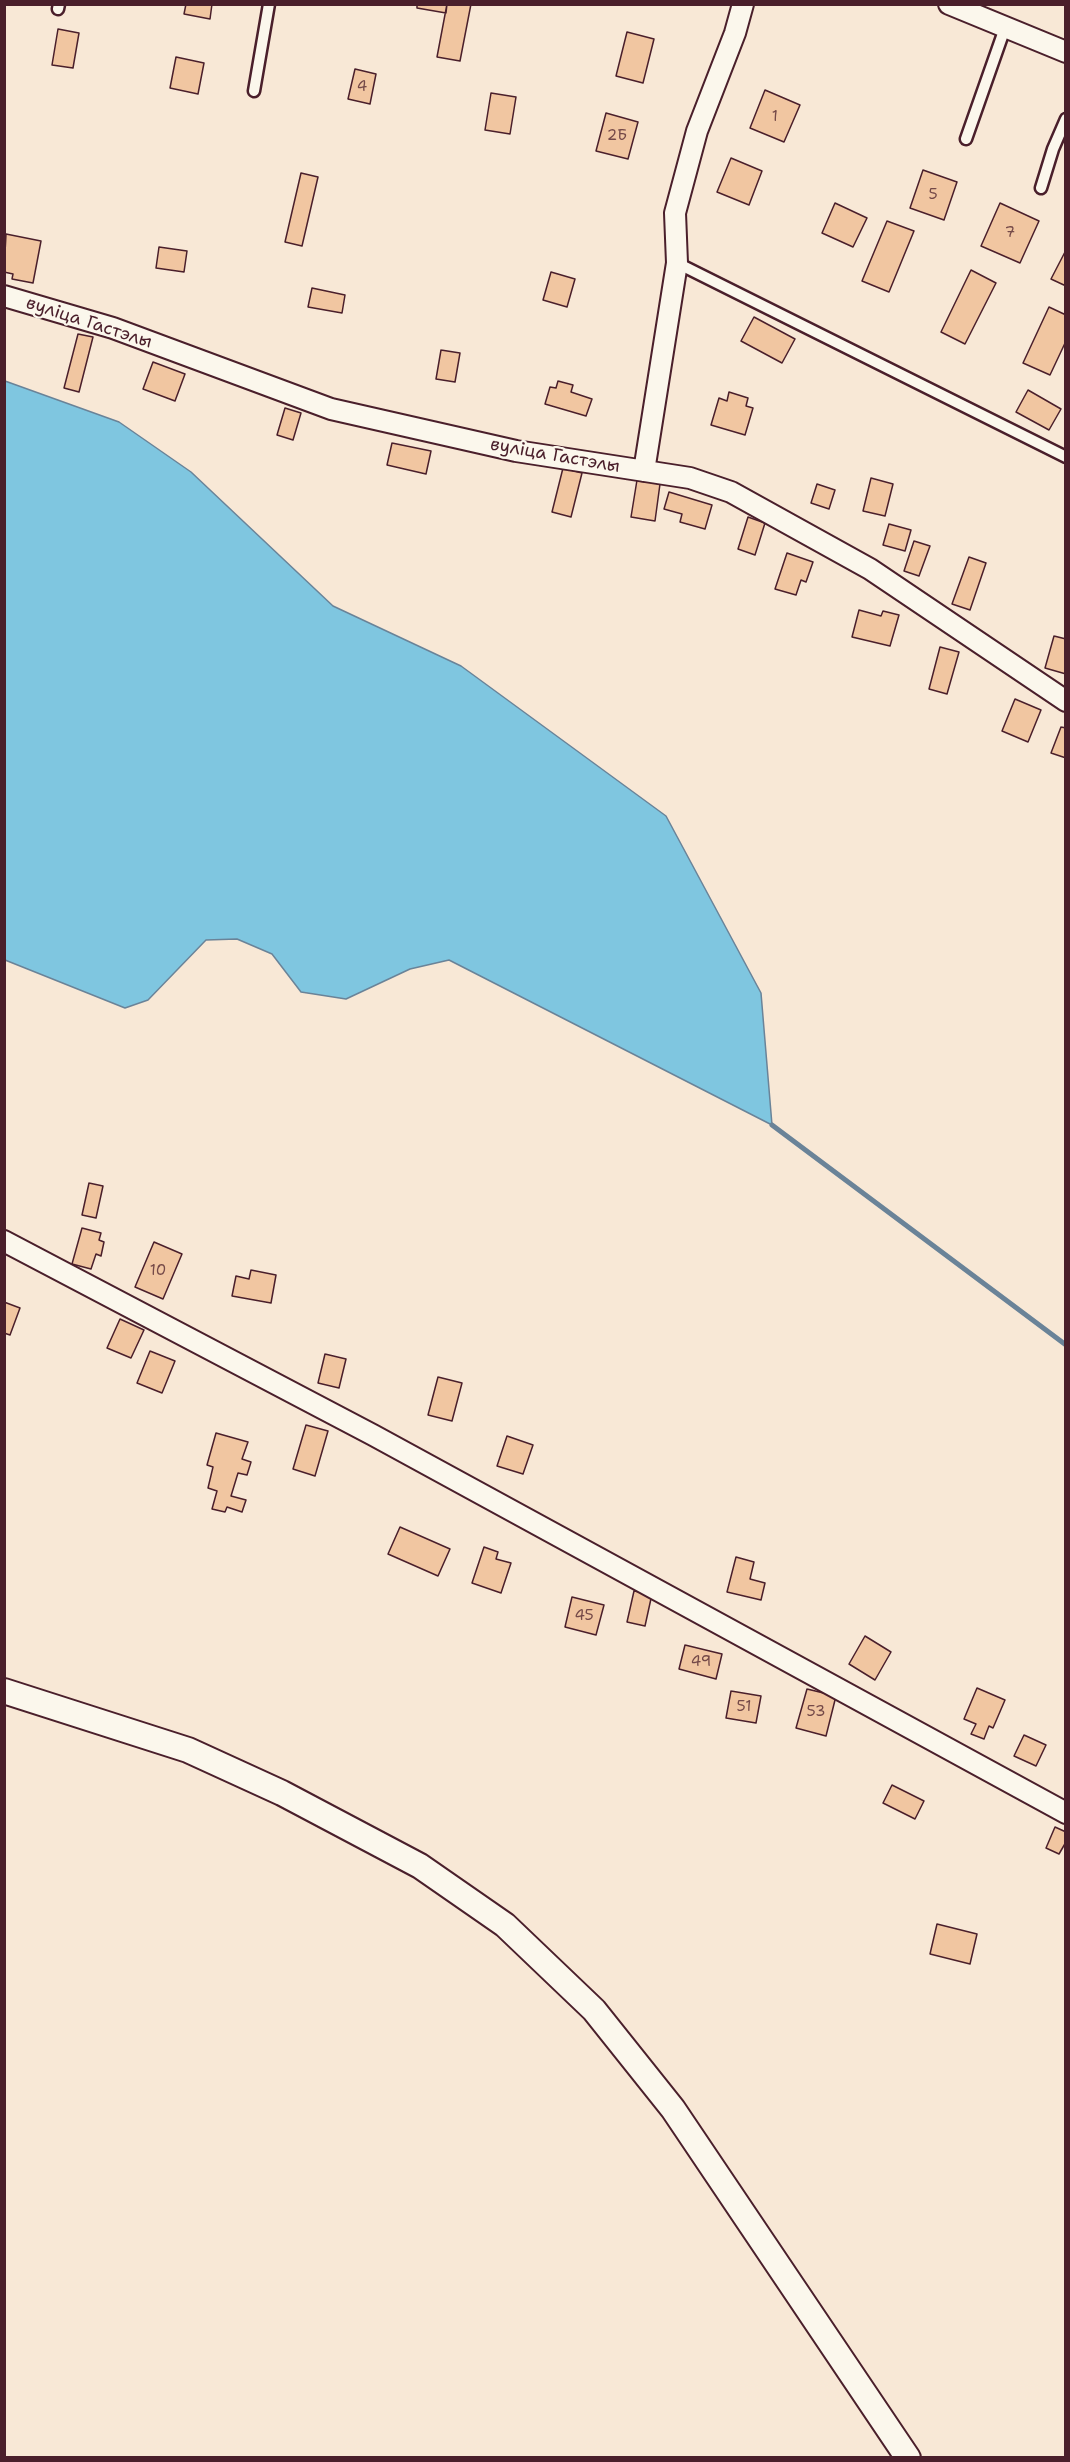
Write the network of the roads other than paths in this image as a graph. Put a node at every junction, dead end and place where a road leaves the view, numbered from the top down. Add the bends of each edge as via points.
1 (269, 4) edge
2 (743, 4) edge
3 (949, 4) edge
4 (1005, 28) junction
5 (1065, 52) edge
6 (254, 91) dead end
7 (1065, 119) edge
8 (966, 139) dead end
9 (1041, 188) dead end
10 (677, 263) junction
11 (4, 296) edge
12 (1065, 457) edge
13 (644, 471) junction
14 (1065, 701) edge
15 (4, 1241) edge
16 (4, 1691) edge
17 (1065, 1813) edge
18 (908, 2457) edge

1 - 6 lane
2 - 10 street via 697,131 675,213
3 - 4 street
4 - 5 street
4 - 8 lane
7 - 9 lane
10 - 12 lane
10 - 13 street
11 - 13 street, вуліца Гастэлы via 113,328 331,409 516,451
13 - 14 street, вуліца Гастэлы via 690,478 731,492 870,569
15 - 17 street via 373,1435
16 - 18 street via 188,1750 282,1793 420,1866 505,1924 594,2010 673,2109

